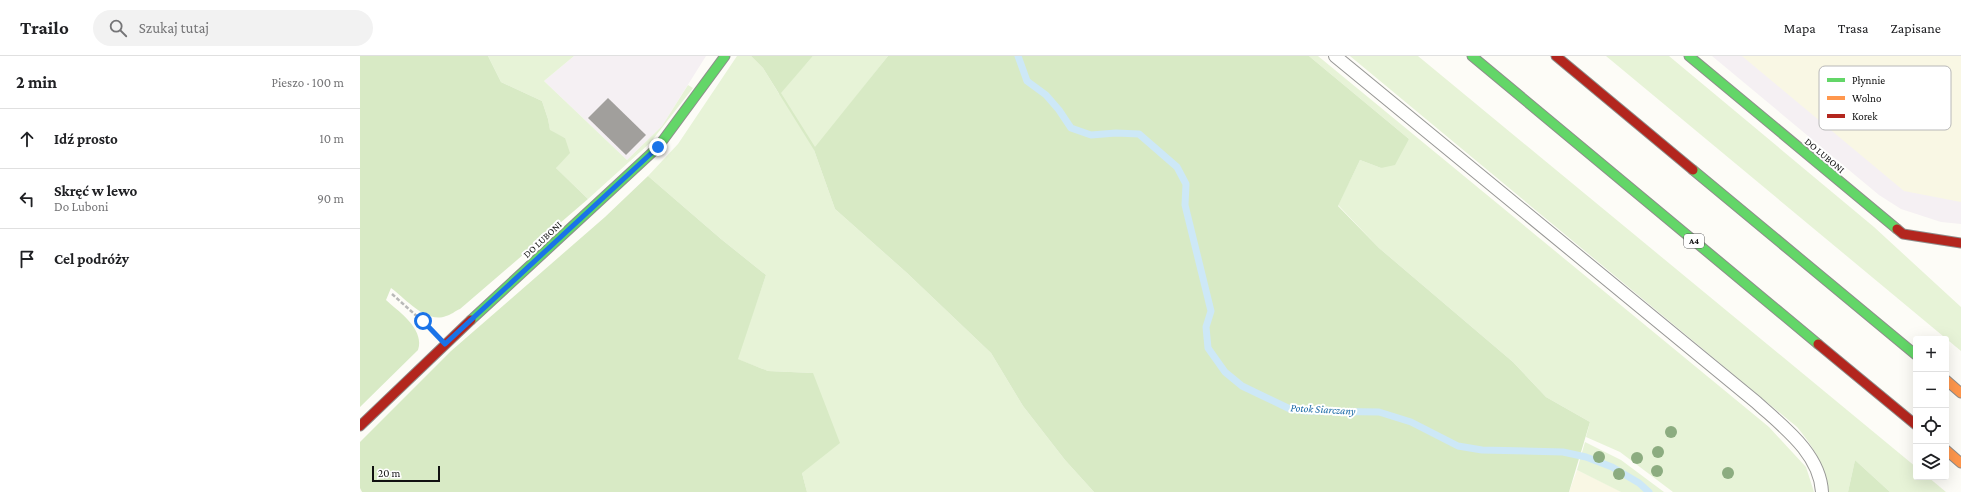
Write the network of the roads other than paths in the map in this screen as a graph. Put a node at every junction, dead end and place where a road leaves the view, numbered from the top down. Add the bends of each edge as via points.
1 (725, 56) edge
2 (1336, 56) edge
3 (1472, 56) edge
4 (1556, 56) edge
5 (1689, 56) edge
6 (1961, 243) edge
7 (1913, 354) edge
8 (1949, 383) edge
9 (1961, 393) edge
10 (1913, 423) edge
11 (360, 426) edge
12 (1949, 452) edge
13 (1961, 462) edge
14 (1822, 492) edge

1 - 11 main road, DO LUBONI via 658,147
2 - 14 lane via 1756,402 1808,453 1822,479
3 - 10 main road, A4
4 - 7 main road
5 - 6 main road, DO LUBONI via 1903,234
8 - 9 main road
12 - 13 main road

